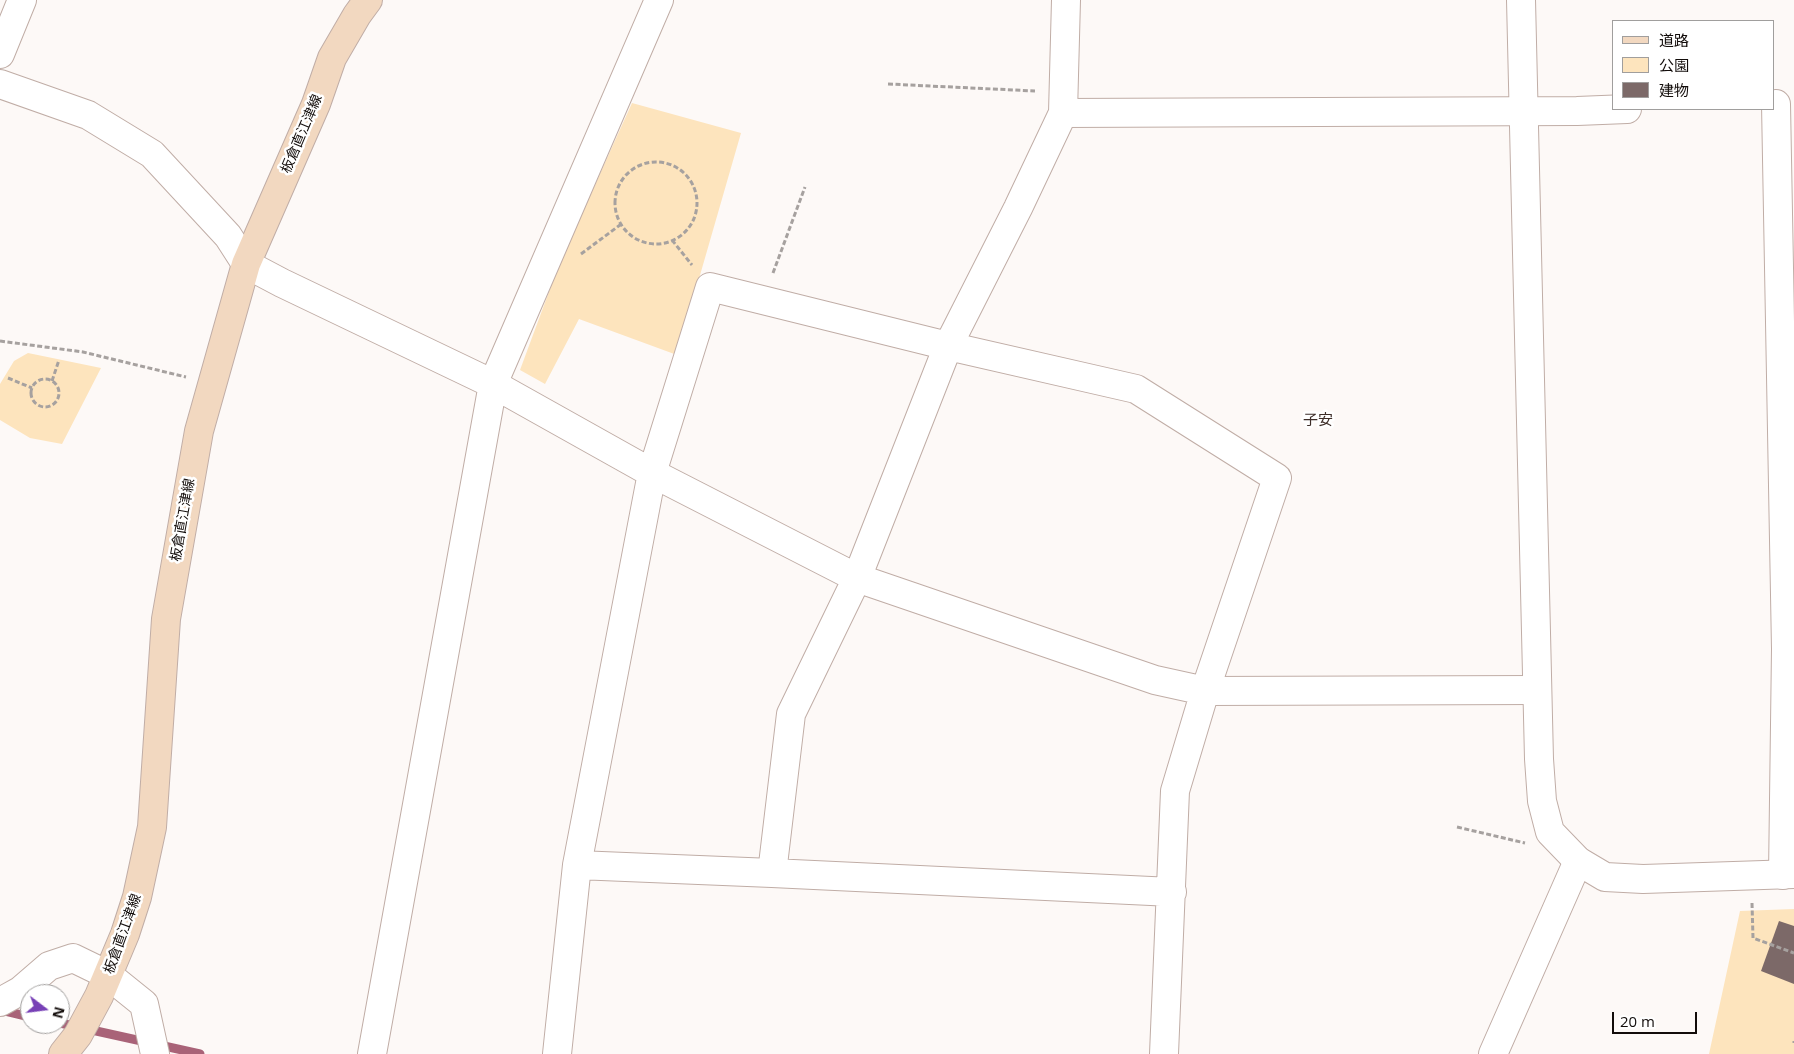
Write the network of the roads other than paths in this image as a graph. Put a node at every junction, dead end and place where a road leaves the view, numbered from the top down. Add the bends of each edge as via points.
1 (22, 0) edge
2 (368, 0) edge
3 (659, 0) edge
4 (1066, 0) edge
5 (1521, 0) edge
6 (0, 54) edge
7 (0, 84) edge
8 (1063, 102) junction
9 (1781, 104) edge
10 (1612, 109) edge
11 (1522, 111) junction
12 (246, 264) junction
13 (948, 346) junction
14 (493, 384) junction
15 (652, 473) junction
16 (857, 578) junction
17 (1790, 649) edge
18 (1537, 690) junction
19 (1204, 691) junction
20 (1578, 861) junction
21 (577, 865) junction
22 (772, 872) junction
23 (1789, 875) edge
24 (1172, 892) junction
25 (108, 975) junction
26 (0, 1002) edge
27 (62, 1054) edge
28 (155, 1054) edge
29 (372, 1054) edge
30 (557, 1054) edge
31 (1164, 1054) edge
32 (1493, 1054) edge

1 - 6 street
2 - 12 main road, 板倉直江津線 via 332,58 316,104
3 - 14 street
4 - 8 street
5 - 11 street
7 - 12 street via 88,116 152,154 228,236
8 - 11 street
8 - 13 street via 1018,208
9 - 17 street
10 - 11 street
11 - 18 street
12 - 14 street
12 - 25 main road, 板倉直江津線 via 199,431 166,619 152,827 137,897 126,934
13 - 15 street via 710,287
13 - 16 street
13 - 19 street via 1136,390 1277,478
14 - 15 street
14 - 29 street
15 - 16 street
15 - 21 street
16 - 19 street via 1155,680
16 - 22 street via 792,714
17 - 23 street
18 - 19 street
18 - 20 street via 1542,801 1550,832
19 - 24 street via 1175,791
20 - 23 street via 1606,877
20 - 32 street
21 - 22 street
21 - 30 street
22 - 24 street
24 - 31 street
25 - 26 street via 73,958 49,966 20,991
25 - 27 main road, 板倉直江津線 via 78,1035
25 - 28 street via 144,1004

